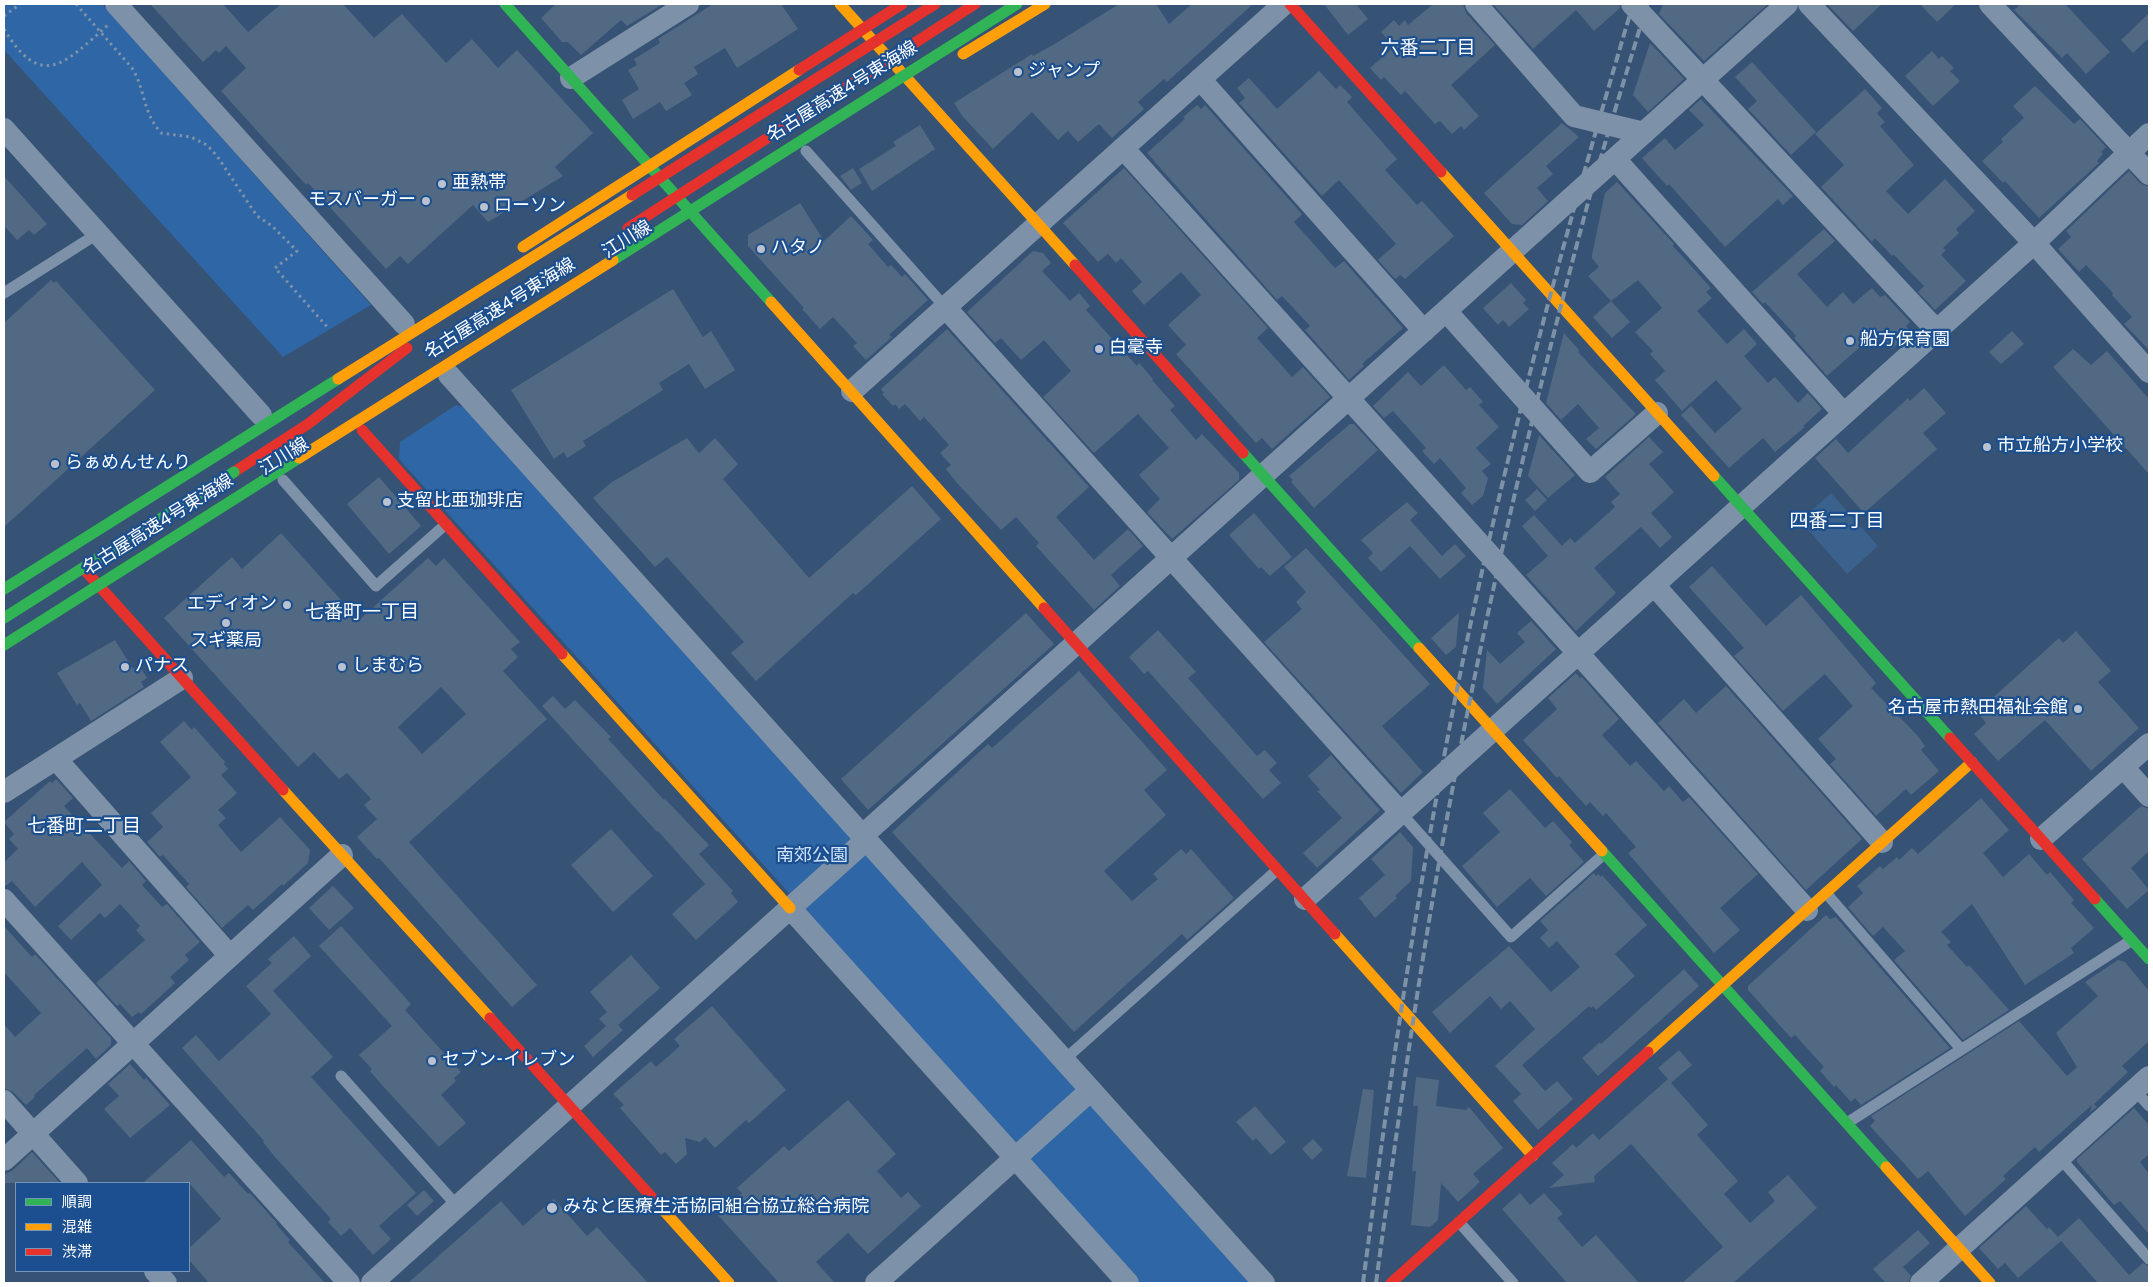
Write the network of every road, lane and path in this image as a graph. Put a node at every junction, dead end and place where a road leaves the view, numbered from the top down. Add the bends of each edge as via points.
1 (20, 4) edge
2 (76, 4) edge
3 (505, 4) edge
4 (840, 4) edge
5 (902, 4) edge
6 (935, 4) edge
7 (975, 4) edge
8 (1017, 4) edge
9 (1045, 4) edge
10 (1284, 4) edge
11 (1290, 4) edge
12 (1476, 4) edge
13 (1632, 4) edge
14 (1786, 4) edge
15 (1809, 4) edge
16 (1990, 4) edge
17 (678, 6) edge
18 (120, 8) edge
19 (4, 16) edge
20 (4, 29) edge
21 (862, 29) junction
22 (100, 32) junction
23 (954, 59) dead end
24 (571, 78) junction
25 (1200, 79) junction
26 (1703, 80) junction
27 (908, 87) junction
28 (4, 129) edge
29 (1644, 133) junction
30 (2149, 134) edge
31 (1123, 148) junction
32 (806, 151) junction
33 (2130, 153) junction
34 (1615, 159) junction
35 (649, 166) junction
36 (2149, 174) edge
37 (697, 218) junction
38 (1039, 223) junction
39 (620, 233) dead end
40 (97, 234) junction
41 (2034, 243) junction
42 (517, 251) dead end
43 (1512, 252) junction
44 (468, 283) dead end
45 (4, 293) edge
46 (945, 307) junction
47 (1446, 311) junction
48 (408, 321) joint
49 (329, 330) dead end
50 (1424, 331) junction
51 (1937, 331) junction
52 (470, 338) dead end
53 (464, 354) junction
54 (2149, 372) edge
55 (449, 375) junction
56 (852, 391) junction
57 (1349, 399) junction
58 (1657, 413) junction
59 (1844, 414) junction
60 (261, 415) junction
61 (362, 430) junction
62 (1263, 475) junction
63 (283, 480) junction
64 (1742, 507) junction
65 (446, 524) junction
66 (59, 540) junction
67 (1170, 559) junction
68 (4, 576) edge
69 (1654, 585) junction
70 (4, 589) edge
71 (105, 593) junction
72 (4, 618) edge
73 (1076, 643) junction
74 (4, 645) edge
75 (1578, 653) junction
76 (4, 658) edge
77 (182, 678) junction
78 (1493, 730) junction
79 (2149, 744) edge
80 (56, 759) junction
81 (1972, 762) junction
82 (2123, 767) junction
83 (4, 792) edge
84 (2149, 796) edge
85 (1401, 813) junction
86 (864, 838) junction
87 (2041, 839) junction
88 (1882, 842) junction
89 (1605, 854) junction
90 (342, 855) junction
91 (1278, 869) junction
92 (1826, 894) junction
93 (1305, 899) junction
94 (4, 900) edge
95 (790, 908) junction
96 (1807, 910) junction
97 (2132, 940) junction
98 (230, 956) junction
99 (2149, 959) edge
100 (1724, 985) junction
101 (133, 1044) junction
102 (1962, 1049) junction
103 (1064, 1060) junction
104 (340, 1076) dead end
105 (1091, 1090) junction
106 (2144, 1091) edge
107 (4, 1101) edge
108 (569, 1106) junction
109 (1847, 1123) junction
110 (33, 1134) junction
111 (1533, 1156) junction
112 (1016, 1158) junction
113 (2060, 1158) junction
114 (4, 1160) edge
115 (76, 1182) edge
116 (458, 1207) junction
117 (1459, 1222) junction
118 (1960, 1249) junction
119 (2149, 1259) edge
120 (156, 1272) edge
121 (166, 1283) edge
122 (349, 1283) edge
123 (372, 1283) edge
124 (729, 1283) edge
125 (876, 1283) edge
126 (1128, 1283) edge
127 (1264, 1283) edge
128 (1391, 1283) edge
129 (1513, 1283) edge
130 (1921, 1283) edge
131 (1990, 1283) edge

1 - 19 path
2 - 22 path
3 - 24 main road
4 - 21 main road
5 - 21 main road
6 - 70 main road, 名古屋高速4号東海線, bridge
7 - 39 main road, bridge
8 - 53 main road, 名古屋高速4号東海線, bridge
9 - 23 main road
10 - 25 street
11 - 43 main road
12 - 29 street via 1574,116
13 - 26 street
14 - 26 street
15 - 41 street
16 - 33 street
17 - 24 street
18 - 22 path
18 - 48 street
20 - 22 path via 35,65 43,67 67,60
21 - 27 main road
21 - 35 main road
22 - 49 path via 139,79 148,114 161,133 191,137 207,145 257,216 272,226 296,251 275,268
24 - 35 main road
25 - 31 street
25 - 50 street
26 - 29 street
26 - 51 street
27 - 32 main road, 江川線
27 - 38 main road
28 - 40 street
29 - 34 street
30 - 33 street
31 - 38 street
31 - 57 street
32 - 37 main road, 江川線
32 - 46 lane
33 - 36 street
33 - 41 street
34 - 43 street
34 - 59 street
35 - 37 main road
35 - 42 main road
37 - 55 main road, 江川線
37 - 56 main road
38 - 46 street
38 - 62 main road
40 - 45 lane
40 - 60 street
41 - 51 street
41 - 54 street
43 - 47 street
43 - 58 main road
44 - 72 main road, bridge via 412,344 308,424
46 - 56 street
46 - 67 street
47 - 50 street
47 - 58 street via 1590,472
48 - 60 main road
50 - 57 street
51 - 59 street
52 - 53 main road
53 - 74 main road, 名古屋高速4号東海線, bridge
55 - 61 main road, 江川線
55 - 86 street
56 - 73 main road
57 - 62 street
57 - 75 street
58 - 64 main road
59 - 64 street
60 - 66 main road
61 - 63 main road, 江川線
61 - 65 main road
62 - 67 street
62 - 78 main road
63 - 65 lane via 376,586
63 - 71 main road, 江川線
64 - 69 street
64 - 81 main road
65 - 95 main road
66 - 68 main road
66 - 71 main road
67 - 73 street
67 - 85 street
69 - 75 street
69 - 88 street
71 - 76 main road, 江川線
71 - 77 main road
73 - 86 street
73 - 91 main road
75 - 78 street
75 - 96 street
77 - 80 street
77 - 90 main road
78 - 85 street
78 - 89 main road
79 - 82 street
80 - 83 street
80 - 98 street
81 - 87 main road
81 - 88 main road
82 - 84 street
82 - 87 street
85 - 89 lane via 1511,937
85 - 93 street
86 - 95 street
86 - 103 street
87 - 97 main road
88 - 92 main road
89 - 100 main road
90 - 98 street
90 - 108 main road
91 - 93 main road
91 - 103 lane
92 - 96 main road
92 - 102 lane
93 - 111 main road
94 - 101 street
95 - 108 street
95 - 112 street
96 - 100 main road
97 - 99 main road
97 - 102 lane
98 - 101 street
100 - 109 main road
100 - 111 main road
101 - 110 street
101 - 122 street
102 - 109 lane
103 - 105 street
104 - 116 lane
105 - 112 street
105 - 127 street
106 - 113 street
107 - 110 street
108 - 116 street
108 - 124 main road
109 - 118 main road
110 - 114 street
110 - 115 street
111 - 117 main road
112 - 125 street
112 - 126 street
113 - 118 street
113 - 119 lane
116 - 123 street
117 - 128 main road
117 - 129 lane
118 - 130 street
118 - 131 main road
120 - 121 street

